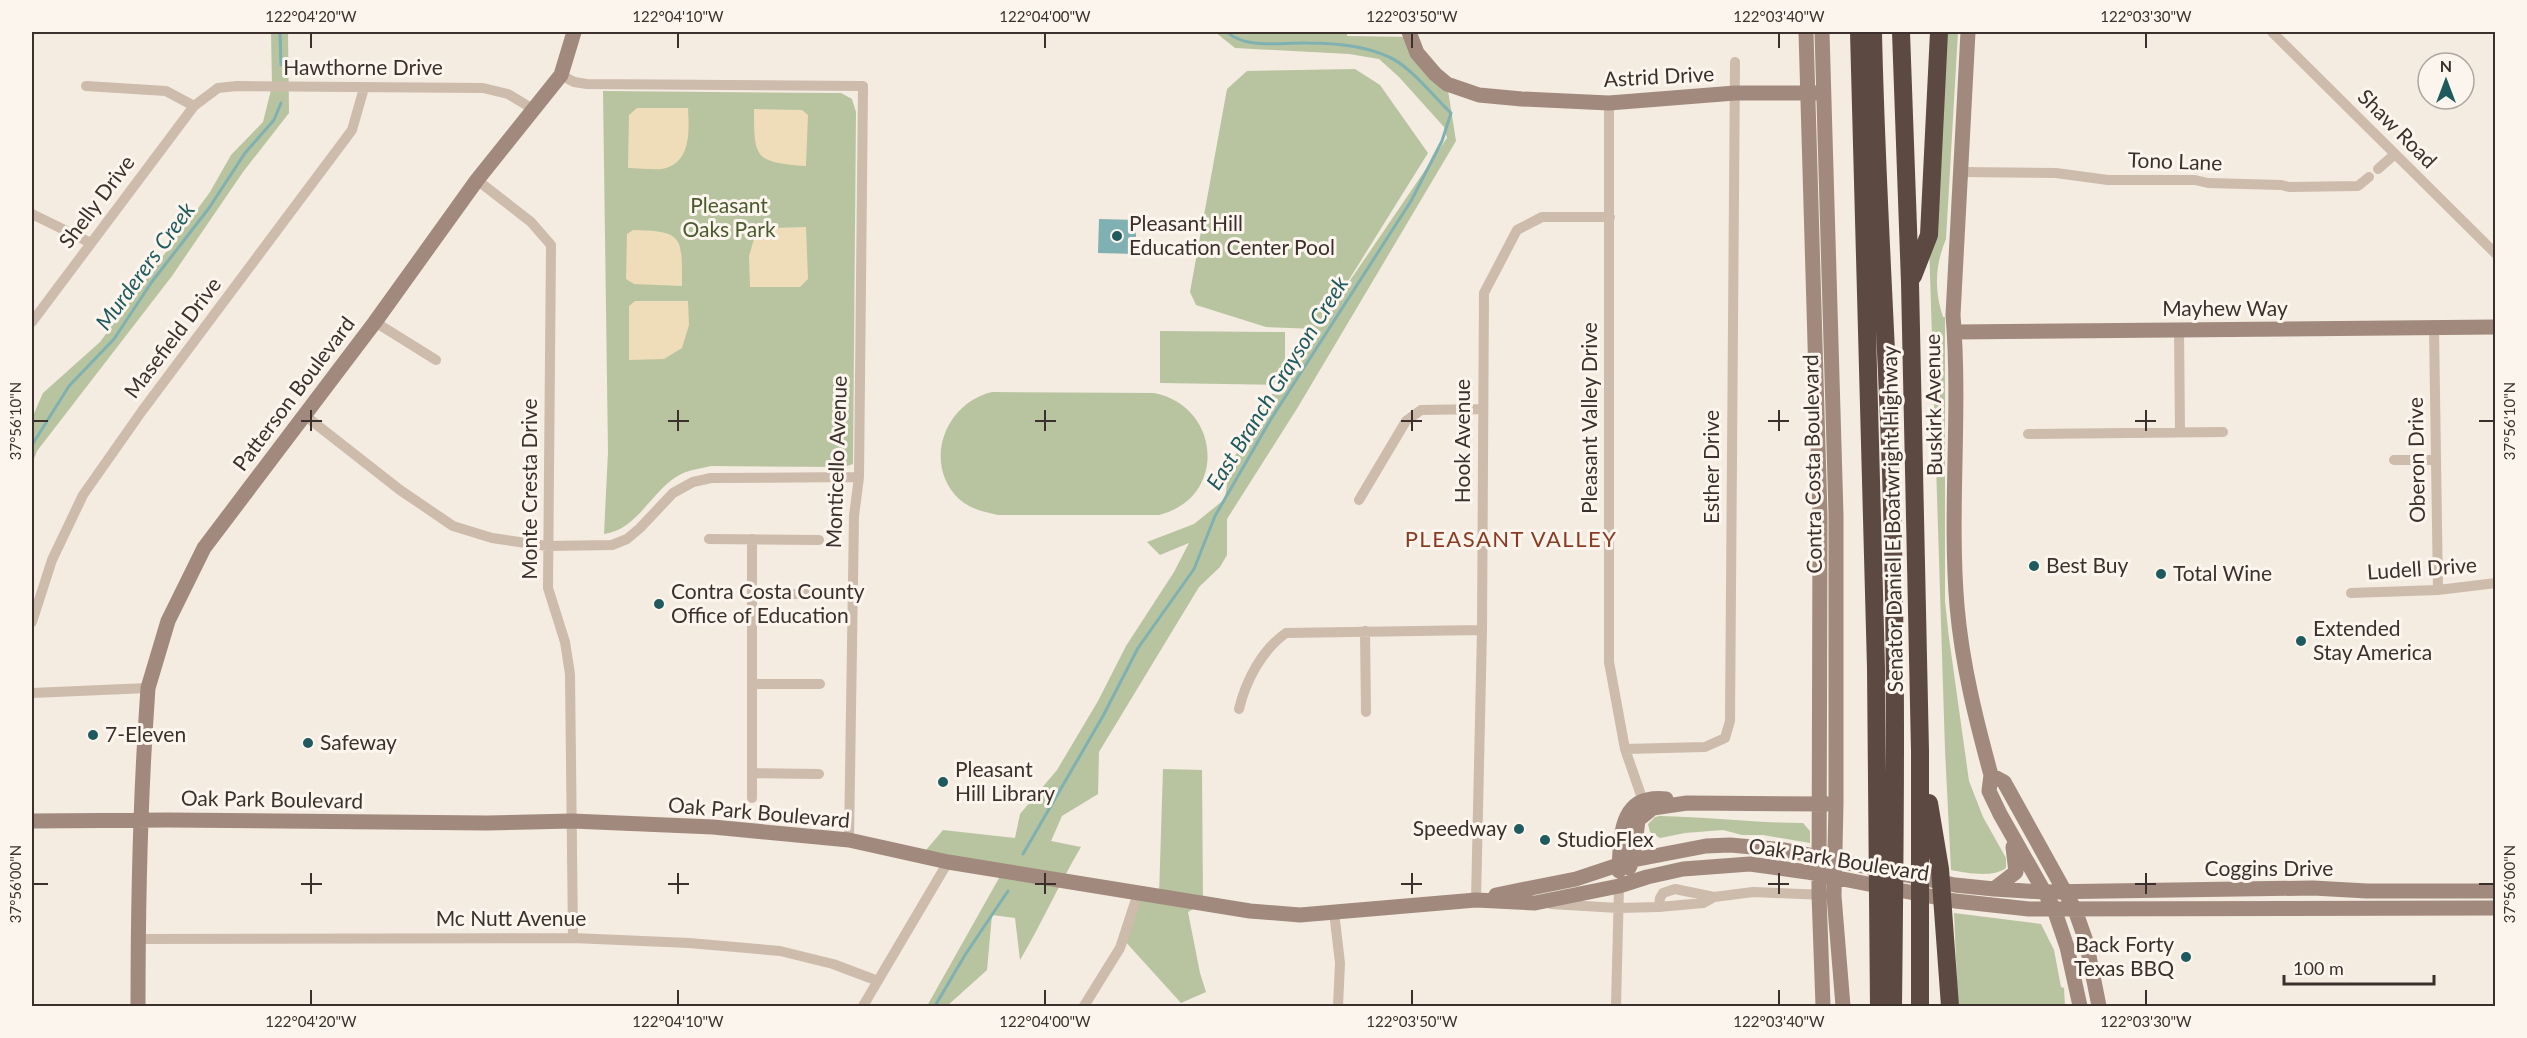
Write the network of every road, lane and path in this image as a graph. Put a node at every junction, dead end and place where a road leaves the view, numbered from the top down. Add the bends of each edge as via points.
1 (574, 32) edge
2 (1408, 32) edge
3 (1806, 32) edge
4 (1822, 32) edge
5 (1859, 32) edge
6 (1874, 32) edge
7 (1901, 32) edge
8 (1939, 32) edge
9 (1968, 32) edge
10 (2272, 32) edge
11 (1735, 62) dead end
12 (561, 75) junction
13 (86, 86) dead end
14 (364, 88) junction
15 (1735, 93) junction
16 (1807, 93) junction
17 (1825, 93) junction
18 (1609, 103) junction
19 (194, 106) junction
20 (533, 109) junction
21 (2395, 154) junction
22 (2378, 169) dead end
23 (1960, 172) junction
24 (2369, 177) dead end
25 (477, 180) junction
26 (32, 213) edge
27 (1610, 217) junction
28 (92, 243) junction
29 (2496, 254) edge
30 (1910, 283) junction
31 (32, 322) edge
32 (375, 322) junction
33 (2496, 327) edge
34 (2434, 328) junction
35 (2179, 330) junction
36 (1955, 332) junction
37 (436, 360) dead end
38 (1482, 409) junction
39 (303, 414) junction
40 (2180, 432) junction
41 (2223, 432) dead end
42 (2028, 434) dead end
43 (2394, 460) dead end
44 (2436, 460) junction
45 (859, 477) junction
46 (1359, 500) dead end
47 (709, 539) dead end
48 (752, 539) junction
49 (819, 540) dead end
50 (548, 546) junction
51 (2496, 584) edge
52 (2438, 590) junction
53 (2351, 593) dead end
54 (753, 594) junction
55 (852, 594) junction
56 (32, 622) edge
57 (1482, 630) junction
58 (1365, 631) junction
59 (752, 684) junction
60 (820, 684) dead end
61 (148, 688) junction
62 (32, 693) edge
63 (1239, 709) dead end
64 (1366, 712) dead end
65 (1625, 749) junction
66 (1920, 752) junction
67 (752, 773) junction
68 (819, 774) dead end
69 (1991, 775) junction
70 (752, 798) dead end
71 (1643, 801) junction
72 (1687, 803) junction
73 (1821, 804) junction
74 (1836, 804) junction
75 (141, 820) junction
76 (32, 821) edge
77 (572, 821) junction
78 (2011, 838) junction
79 (849, 840) junction
80 (948, 862) junction
81 (1626, 862) junction
82 (1619, 886) junction
83 (1994, 889) junction
84 (2064, 891) junction
85 (2496, 891) edge
86 (2043, 892) junction
87 (1138, 893) junction
88 (1827, 895) junction
89 (1714, 897) junction
90 (1476, 900) junction
91 (1535, 903) junction
92 (1659, 907) junction
93 (1618, 908) junction
94 (2496, 908) edge
95 (2054, 909) junction
96 (2074, 910) junction
97 (1334, 912) junction
98 (573, 938) junction
99 (138, 939) junction
100 (878, 981) junction
101 (138, 1006) edge
102 (863, 1006) edge
103 (1084, 1006) edge
104 (1338, 1006) edge
105 (1616, 1006) edge
106 (1823, 1006) edge
107 (1843, 1006) edge
108 (1879, 1006) edge
109 (1893, 1006) edge
110 (1920, 1006) edge
111 (1950, 1006) edge
112 (2080, 1006) edge
113 (2099, 1006) edge

1 - 12 street, Patterson Boulevard
2 - 18 street, Astrid Drive via 1417,53 1433,72 1447,84 1470,93
3 - 16 street, Contra Costa Boulevard
4 - 17 street, Contra Costa Boulevard
5 - 108 highway, Senator Daniel E Boatwright Highway via 1876,668
6 - 109 highway via 1891,484
7 - 30 highway, Senator Daniel E Boatwright Highway
8 - 30 highway via 1929,235
9 - 23 street, Buskirk Avenue
10 - 21 street, Shaw Road
11 - 15 street, Esther Drive
12 - 20 street, Patterson Boulevard
12 - 45 street, Monticello Avenue via 587,84 863,86
13 - 19 street via 166,92
14 - 19 street, Hawthorne Drive via 218,88
14 - 20 street, Hawthorne Drive via 483,88 508,94
14 - 56 street, Masefield Drive via 352,130 83,495 52,560
15 - 16 street, Astrid Drive
15 - 18 street, Astrid Drive
15 - 65 street, Esther Drive via 1730,721 1725,738 1705,747
16 - 17 street, Astrid Drive
16 - 73 street, Contra Costa Boulevard via 1820,516
17 - 74 street, Contra Costa Boulevard via 1835,493
18 - 27 street, Pleasant Valley Drive
19 - 28 street, Shelly Drive
20 - 25 street, Patterson Boulevard
21 - 22 street
21 - 29 street, Shaw Road
23 - 24 street, Tono Lane via 2056,173 2109,180 2195,180 2289,187 2358,186
23 - 36 street, Buskirk Avenue
25 - 32 street, Patterson Boulevard
25 - 50 street, Monte Cresta Drive via 531,222 551,245
26 - 28 street
27 - 38 street, Hook Avenue via 1542,217 1518,230 1484,293
27 - 65 street, Pleasant Valley Drive via 1609,662
28 - 31 street, Shelly Drive
30 - 66 highway, Senator Daniel E Boatwright Highway
32 - 37 street
32 - 39 street, Patterson Boulevard
33 - 34 street, Mayhew Way
34 - 35 street, Mayhew Way
34 - 44 street, Oberon Drive
35 - 36 street, Mayhew Way
35 - 40 street
36 - 69 street, Buskirk Avenue via 1957,604 1961,645
38 - 46 street via 1421,410 1406,421
38 - 57 street, Hook Avenue
39 - 50 street via 400,490 453,525 492,538
39 - 61 street, Patterson Boulevard via 204,548 168,621
40 - 41 street
40 - 42 street
43 - 44 street
44 - 52 street, Oberon Drive
45 - 50 street via 711,478 673,493 640,528 612,545
45 - 55 street, Monticello Avenue
47 - 48 street
48 - 49 street
48 - 54 street
50 - 77 street, Monte Cresta Drive via 548,588 565,642 570,674
51 - 52 street, Ludell Drive
52 - 53 street, Ludell Drive
54 - 55 street
54 - 59 street
55 - 79 street, Monticello Avenue
57 - 58 street
57 - 90 street, Hook Avenue
58 - 63 street via 1286,633 1272,643 1245,686
58 - 64 street
59 - 60 street
59 - 67 street
61 - 62 street
61 - 75 street, Patterson Boulevard
65 - 71 street, Pleasant Valley Drive
66 - 110 highway, Senator Daniel E Boatwright Highway
66 - 111 highway via 1940,868
67 - 68 street
67 - 70 street
69 - 78 street, Buskirk Avenue via 1989,791
69 - 84 street via 2004,782
71 - 72 street, Oak Park Boulevard
71 - 81 street, Oak Park Boulevard via 1624,821
72 - 73 street, Oak Park Boulevard
72 - 81 street, Oak Park Boulevard via 1653,808 1642,815
73 - 74 street, Oak Park Boulevard
73 - 88 street, Contra Costa Boulevard
74 - 88 street, Contra Costa Boulevard
75 - 76 street, Oak Park Boulevard
75 - 77 street, Oak Park Boulevard
75 - 99 street, Patterson Boulevard
77 - 79 street, Oak Park Boulevard via 713,827
77 - 98 street, Monte Cresta Drive
78 - 83 street via 2016,872
78 - 86 street, Buskirk Avenue
79 - 80 street, Oak Park Boulevard
80 - 87 street, Oak Park Boulevard
80 - 100 street
81 - 82 street, Oak Park Boulevard
81 - 83 street, Oak Park Boulevard via 1730,845 1785,850 1955,885
81 - 90 street, Oak Park Boulevard via 1576,879
82 - 91 street, Oak Park Boulevard
82 - 93 street, Oak Park Boulevard
82 - 95 street, Oak Park Boulevard via 1683,869 1750,864 1955,901
83 - 86 street, Oak Park Boulevard
84 - 85 street, Coggins Drive
84 - 86 street, Coggins Drive
84 - 96 street
86 - 95 street, Buskirk Avenue
87 - 97 street, Oak Park Boulevard via 1280,914
87 - 103 street via 1120,948
88 - 89 street, Oak Park Boulevard via 1768,891
88 - 106 street
88 - 107 street
89 - 92 street, Oak Park Boulevard via 1703,903
89 - 92 street, Oak Park Boulevard via 1674,889 1660,898
90 - 91 street, Oak Park Boulevard
90 - 97 street, Oak Park Boulevard
91 - 93 street, Oak Park Boulevard
92 - 93 street, Oak Park Boulevard
93 - 105 street
94 - 96 street, Coggins Drive
95 - 96 street, Coggins Drive
95 - 112 street, Buskirk Avenue
96 - 113 street via 2086,941
97 - 104 street via 1340,963
98 - 99 street, Mc Nutt Avenue
98 - 100 street, Mc Nutt Avenue via 780,951 833,964
99 - 101 street, Patterson Boulevard
100 - 102 street

